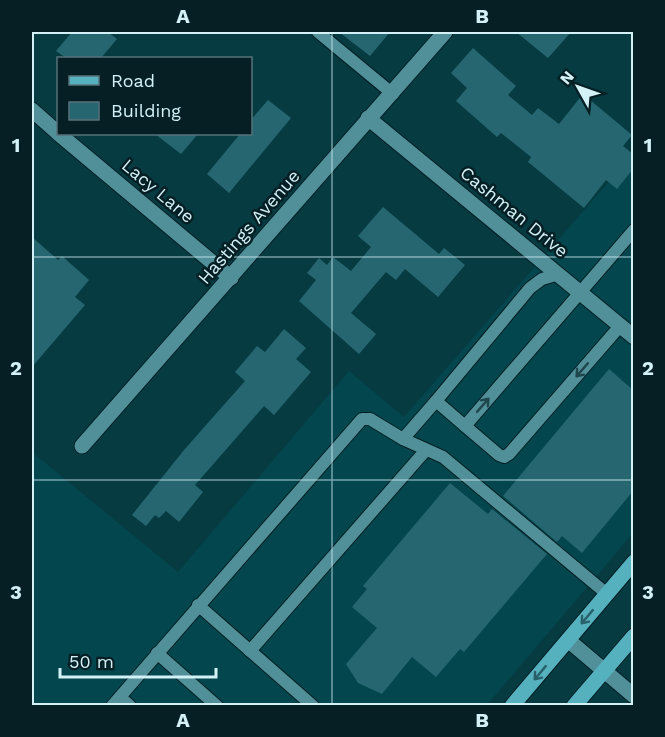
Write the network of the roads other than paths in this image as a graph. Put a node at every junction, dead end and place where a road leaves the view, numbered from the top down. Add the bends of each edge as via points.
1 (318, 32) edge
2 (445, 32) edge
3 (393, 94) junction
4 (32, 110) edge
5 (368, 118) junction
6 (57, 131) edge
7 (61, 135) edge
8 (633, 230) edge
9 (559, 274) junction
10 (231, 278) junction
11 (581, 293) junction
12 (620, 326) junction
13 (633, 337) edge
14 (436, 401) junction
15 (465, 426) junction
16 (403, 439) junction
17 (82, 446) dead end
18 (426, 450) junction
19 (633, 562) edge
20 (607, 594) junction
21 (198, 605) junction
22 (633, 636) edge
23 (568, 640) junction
24 (250, 651) junction
25 (157, 653) junction
26 (604, 671) junction
27 (633, 696) edge
28 (116, 701) edge
29 (130, 705) edge
30 (217, 705) edge
31 (313, 705) edge
32 (512, 705) edge
33 (574, 705) edge

1 - 3 lane
2 - 3 street, Hastings Avenue
3 - 5 street, Hastings Avenue
4 - 6 street, Lacy Lane
5 - 9 street, Cashman Drive
5 - 10 street, Hastings Avenue
7 - 10 street, Lacy Lane
8 - 11 lane
9 - 11 street, Cashman Drive
9 - 14 lane via 530,288
10 - 17 street, Hastings Avenue
11 - 12 street, Cashman Drive
15 -> 11 lane
12 - 13 street, Cashman Drive
12 -> 15 lane via 509,454 499,455
14 - 15 lane
14 - 16 lane
16 - 18 lane
16 - 21 lane via 370,419 362,419
18 - 20 lane via 443,457
18 - 24 lane
19 - 20 main road
20 -> 23 main road
21 - 24 lane
21 - 25 lane
22 - 26 main road
23 - 26 street
23 -> 32 main road
24 - 31 lane
25 - 28 lane
25 - 30 lane
26 - 27 street
26 - 33 main road
28 - 29 lane

